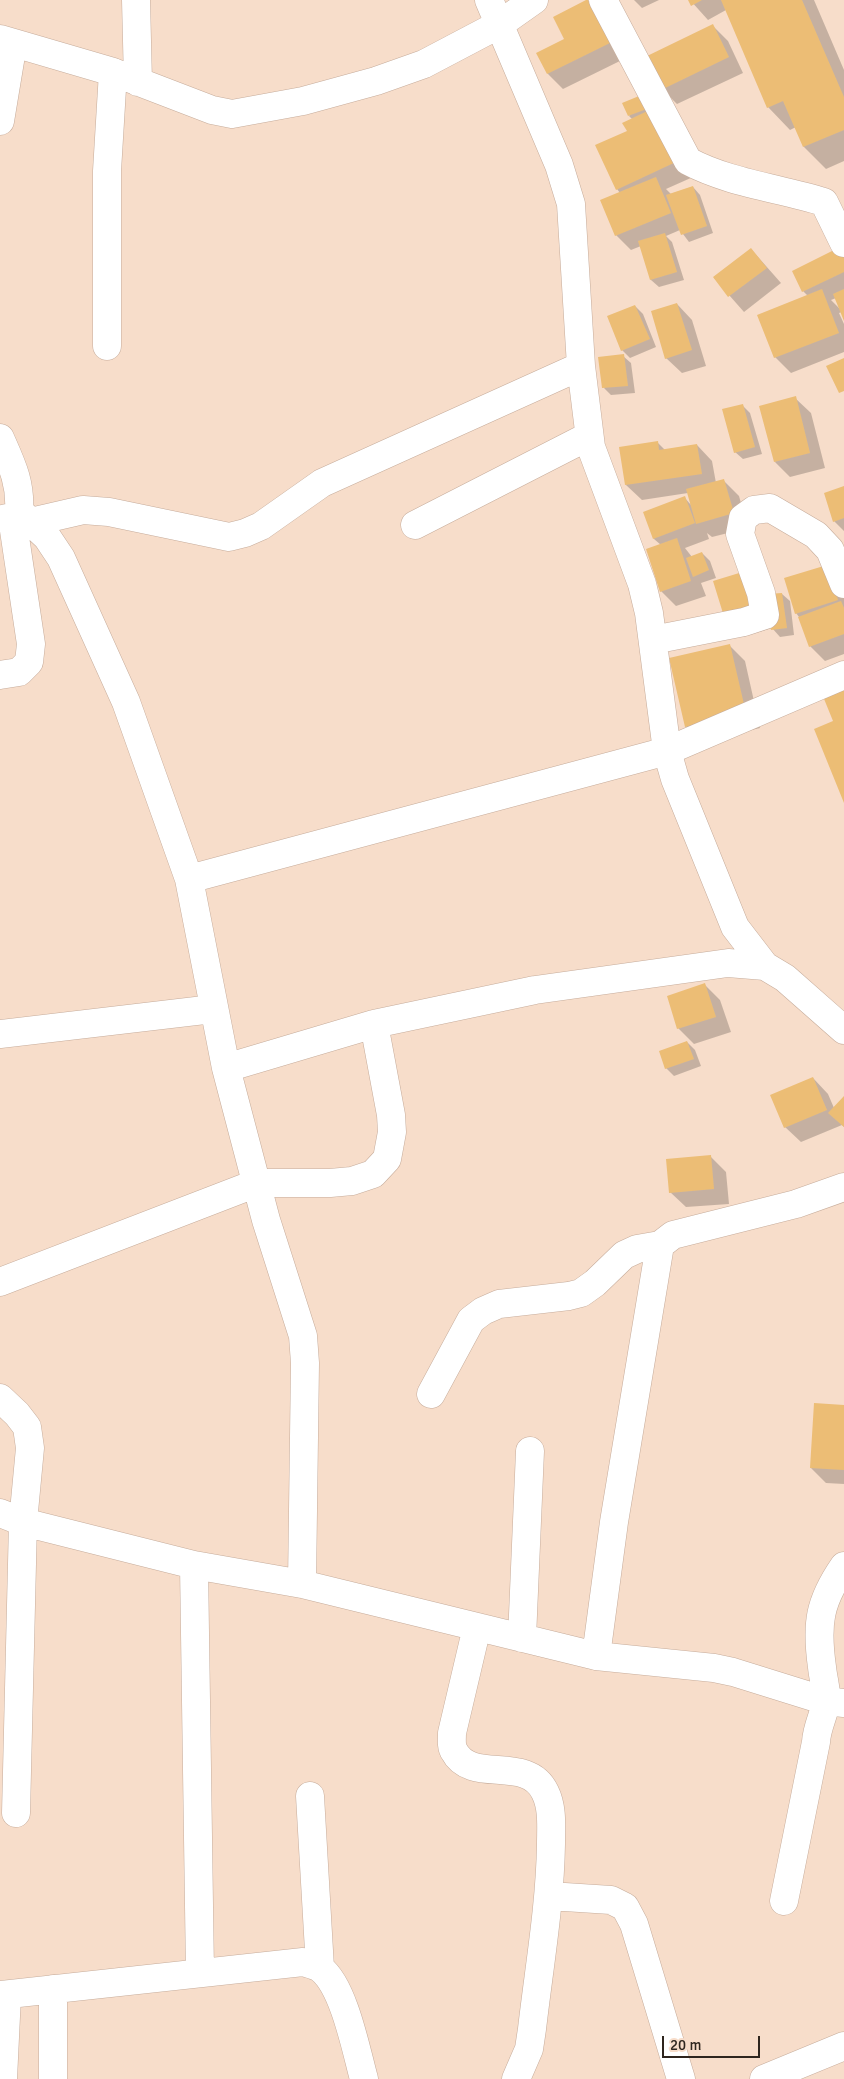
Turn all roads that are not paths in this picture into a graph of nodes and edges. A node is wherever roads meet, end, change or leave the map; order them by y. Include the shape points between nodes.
1 (136, 0) edge
2 (534, 0) edge
3 (604, 0) edge
4 (495, 12) edge
5 (6, 41) edge
6 (113, 72) junction
7 (138, 82) junction
8 (0, 121) edge
9 (844, 243) edge
10 (107, 346) dead end
11 (581, 366) junction
12 (589, 436) junction
13 (0, 438) edge
14 (16, 517) edge
15 (415, 525) dead end
16 (844, 584) edge
17 (653, 640) junction
18 (844, 675) edge
19 (2, 679) edge
20 (667, 751) junction
21 (189, 879) junction
22 (765, 966) junction
23 (213, 1008) junction
24 (374, 1024) junction
25 (844, 1030) edge
26 (0, 1034) edge
27 (226, 1068) junction
28 (256, 1183) junction
29 (844, 1187) edge
30 (660, 1245) junction
31 (0, 1282) edge
32 (431, 1394) dead end
33 (0, 1398) edge
34 (530, 1451) dead end
35 (12, 1518) edge
36 (194, 1564) junction
37 (844, 1566) edge
38 (302, 1584) junction
39 (477, 1627) junction
40 (522, 1638) junction
41 (596, 1656) junction
42 (835, 1702) edge
43 (310, 1796) dead end
44 (16, 1813) dead end
45 (549, 1896) junction
46 (784, 1901) dead end
47 (320, 1968) junction
48 (200, 1973) junction
49 (53, 1989) junction
50 (3, 1995) edge
51 (844, 2046) edge
52 (3, 2079) edge
53 (53, 2079) edge
54 (364, 2079) edge
55 (516, 2079) edge
56 (681, 2079) edge
57 (764, 2079) edge

1 - 7 street
2 - 4 street
3 - 9 street via 688,161 705,170 824,202
4 - 7 street via 424,64 303,101 247,112 232,114 212,110
4 - 11 street via 559,165 571,204
5 - 6 street
5 - 8 street
6 - 7 street
6 - 10 street via 107,171
11 - 12 street
11 - 14 street via 322,483 261,526 245,533 229,537 109,512 83,510
12 - 15 street
12 - 17 street via 598,470 642,584
13 - 14 street via 20,493
14 - 19 street via 31,644 29,662 19,672
14 - 21 street via 47,537 61,558 126,702
16 - 17 street via 830,550 816,535 770,508 754,510 743,518 740,534 761,593 765,615
17 - 20 street
18 - 20 street
20 - 21 street
20 - 22 street via 680,794 733,922
21 - 23 street
22 - 24 street via 728,963 535,990
22 - 25 street via 785,978
23 - 26 street
23 - 27 street
24 - 27 street
24 - 28 street via 391,1115 392,1132 387,1159 373,1174 352,1181
27 - 28 street
28 - 31 street
28 - 38 street via 303,1336
29 - 30 street via 796,1204 673,1236
30 - 32 street via 624,1255 581,1292 498,1304 483,1311 471,1320
30 - 41 street via 614,1522
33 - 35 street via 27,1427 30,1448
34 - 40 street
35 - 36 street
35 - 44 street
36 - 38 street
36 - 48 street
37 - 42 street via 830,1586 819,1621 819,1647
38 - 39 street
39 - 40 street
39 - 45 street via 452,1733 453,1750 462,1761 475,1767 522,1772 539,1781 546,1794 551,1817
40 - 41 street
41 - 42 street via 714,1668
42 - 46 street via 817,1728
43 - 47 street
45 - 55 street via 529,2049
45 - 56 street via 611,1900 624,1907 634,1924
47 - 48 street via 303,1962
47 - 54 street via 331,1980 344,2007
48 - 49 street
49 - 50 street
49 - 53 street
50 - 52 street
51 - 57 street

